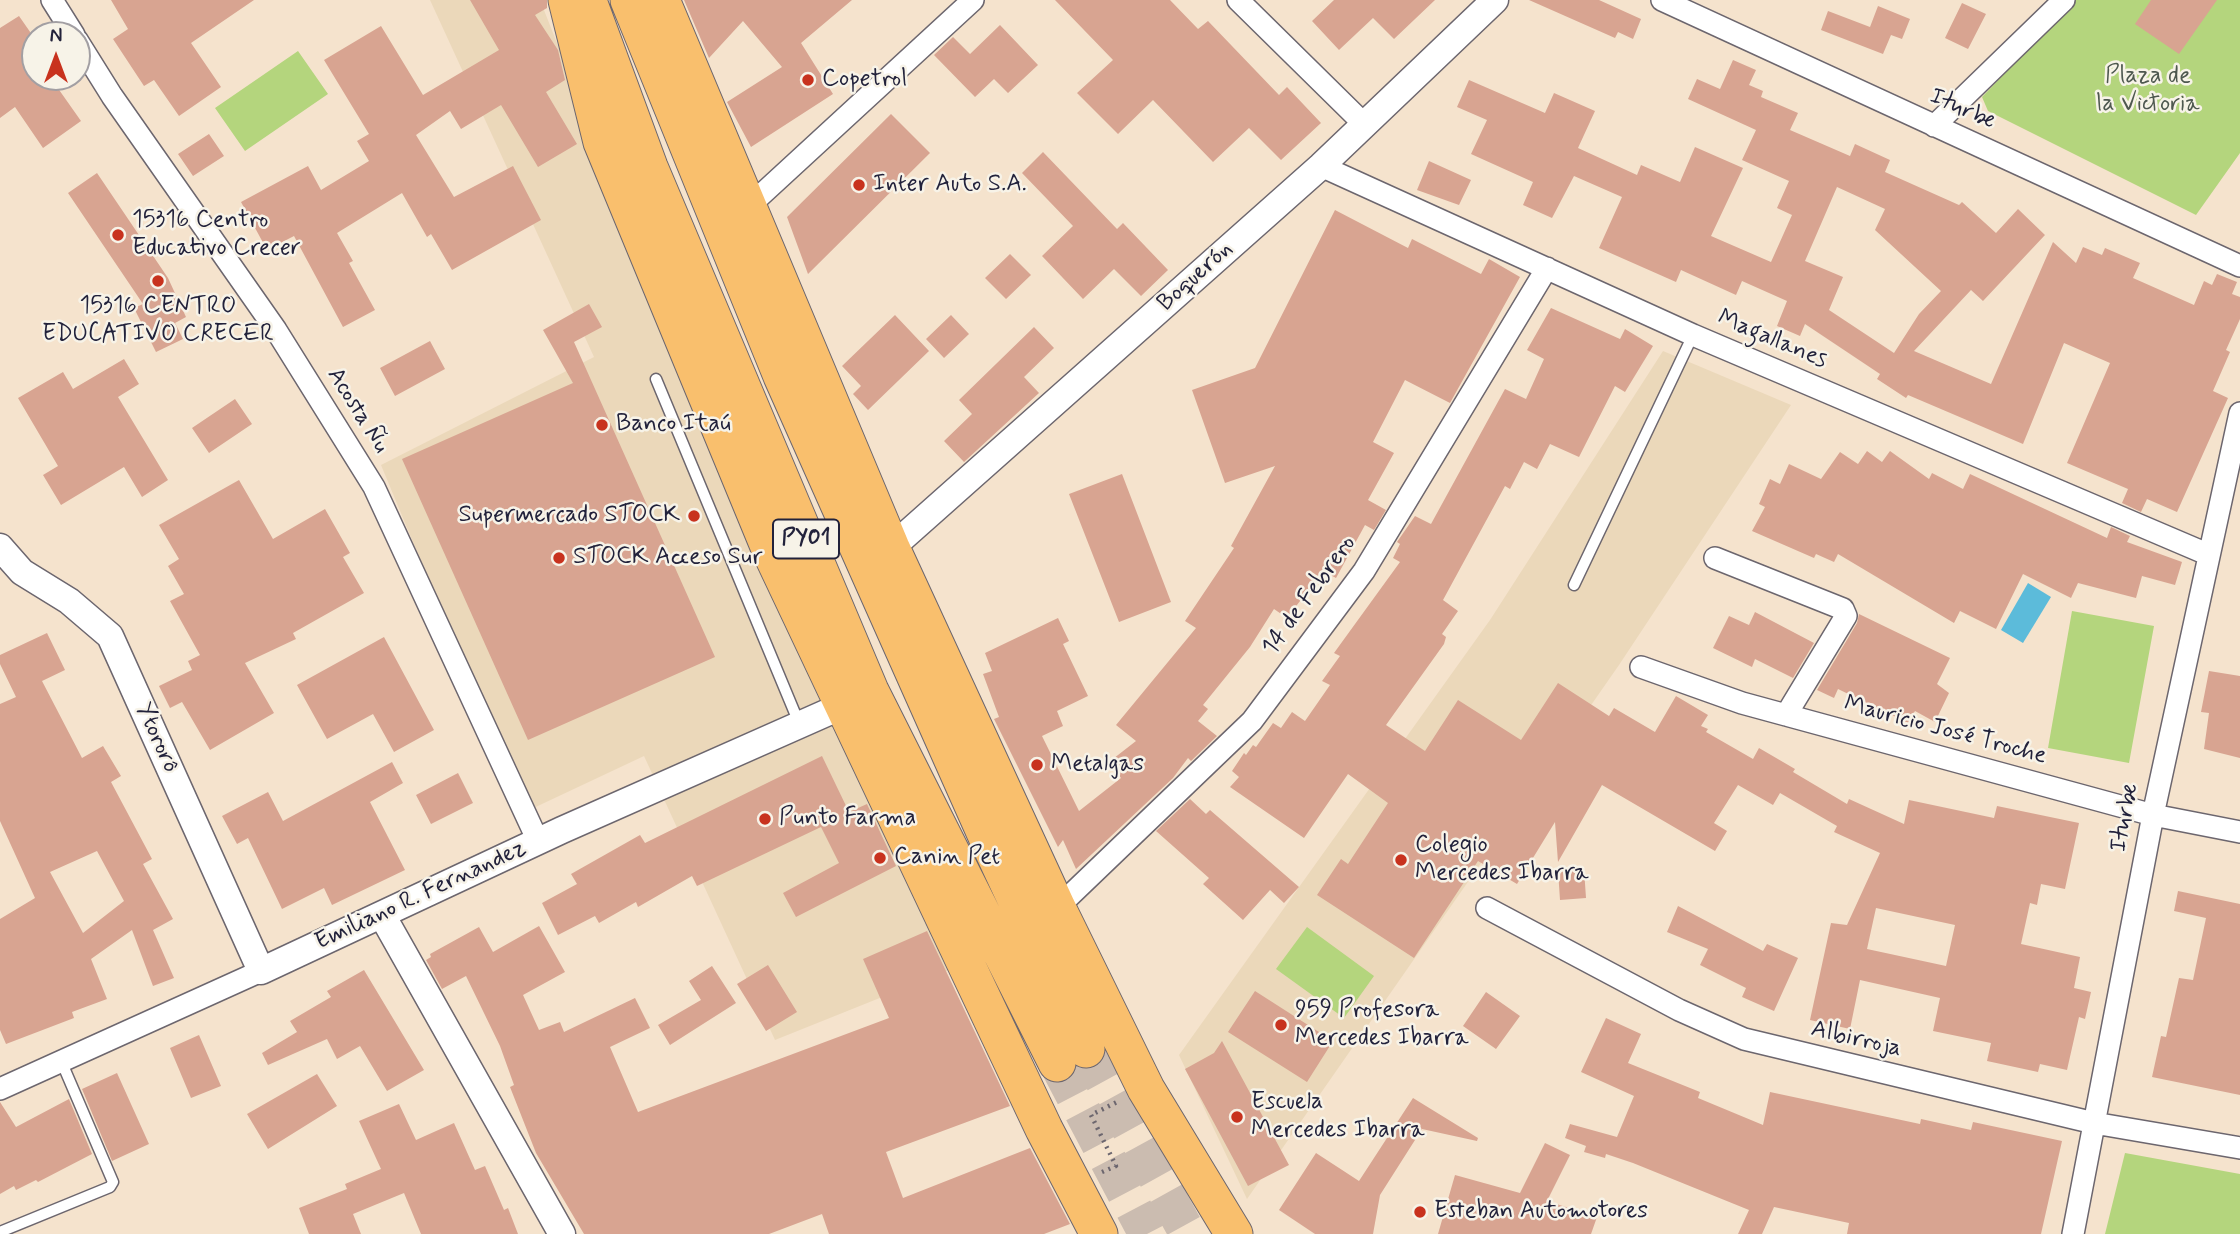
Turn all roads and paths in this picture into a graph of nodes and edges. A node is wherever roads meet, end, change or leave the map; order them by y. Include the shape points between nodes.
1 (52, 0) edge
2 (567, 0) edge
3 (587, 0) edge
4 (629, 0) edge
5 (661, 0) edge
6 (973, 0) edge
7 (1238, 0) edge
8 (1495, 0) edge
9 (1662, 0) edge
10 (2064, 0) edge
11 (65, 21) edge
12 (91, 62) edge
13 (1364, 124) junction
14 (1934, 126) junction
15 (1321, 166) junction
16 (748, 207) junction
17 (2240, 265) edge
18 (1547, 268) junction
19 (1693, 335) junction
20 (656, 379) dead end
21 (2240, 413) edge
22 (0, 547) edge
23 (891, 548) junction
24 (2207, 554) junction
25 (1715, 558) dead end
26 (1574, 585) dead end
27 (1641, 667) dead end
28 (842, 706) junction
29 (1786, 715) junction
30 (800, 726) junction
31 (2153, 815) junction
32 (2240, 832) edge
33 (538, 841) junction
34 (1057, 908) junction
35 (1487, 908) dead end
36 (382, 915) junction
37 (261, 971) junction
38 (62, 1063) junction
39 (0, 1089) edge
40 (1127, 1098) dead end
41 (2094, 1123) junction
42 (2240, 1148) edge
43 (1093, 1176) dead end
44 (1224, 1219) edge
45 (0, 1232) edge
46 (562, 1234) edge
47 (1099, 1234) edge
48 (1249, 1234) edge
49 (2073, 1234) edge

1 - 11 street
2 - 28 highway via 602,142 773,556
3 - 4 highway, PY01 via 649,167 870,691 1071,1056 993,850 782,376
5 - 16 highway
6 - 16 street
7 - 13 street
8 - 13 street, Boquerón
9 - 14 street, Iturbe
10 - 14 street
12 - 33 street, Acosta Ñu via 276,330 374,487
13 - 15 street, Boquerón
14 - 17 street, Iturbe
15 - 18 street, Magallanes
15 - 23 street, Boquerón
16 - 23 highway
18 - 19 street, Magallanes
18 - 34 street, 14 de Febrero via 1364,571 1252,721
19 - 24 street, Magallanes
19 - 26 lane
20 - 30 lane
21 - 24 street, Iturbe
22 - 37 street, Ytororô via 22,572 69,601 110,636
23 - 34 highway
24 - 31 street, Iturbe
25 - 29 street via 1843,609 1846,616
27 - 29 street, Mauricio José Troche
28 - 30 street, Emiliano R. Fernandez
28 - 47 highway
29 - 31 street, Mauricio José Troche
30 - 33 street, Emiliano R. Fernandez
31 - 32 street, Mauricio José Troche
31 - 41 street, Iturbe
33 - 36 street, Emiliano R. Fernandez
34 - 44 highway via 1142,1081
35 - 41 street, Albirroja via 1679,1010 1744,1039
36 - 37 street, Emiliano R. Fernandez
36 - 46 street
37 - 38 street, Emiliano R. Fernandez
38 - 39 street, Emiliano R. Fernandez
38 - 45 lane via 113,1182
40 - 43 path via 1091,1115 1116,1166
41 - 42 street, Albirroja
41 - 49 street, Iturbe
44 - 48 highway

